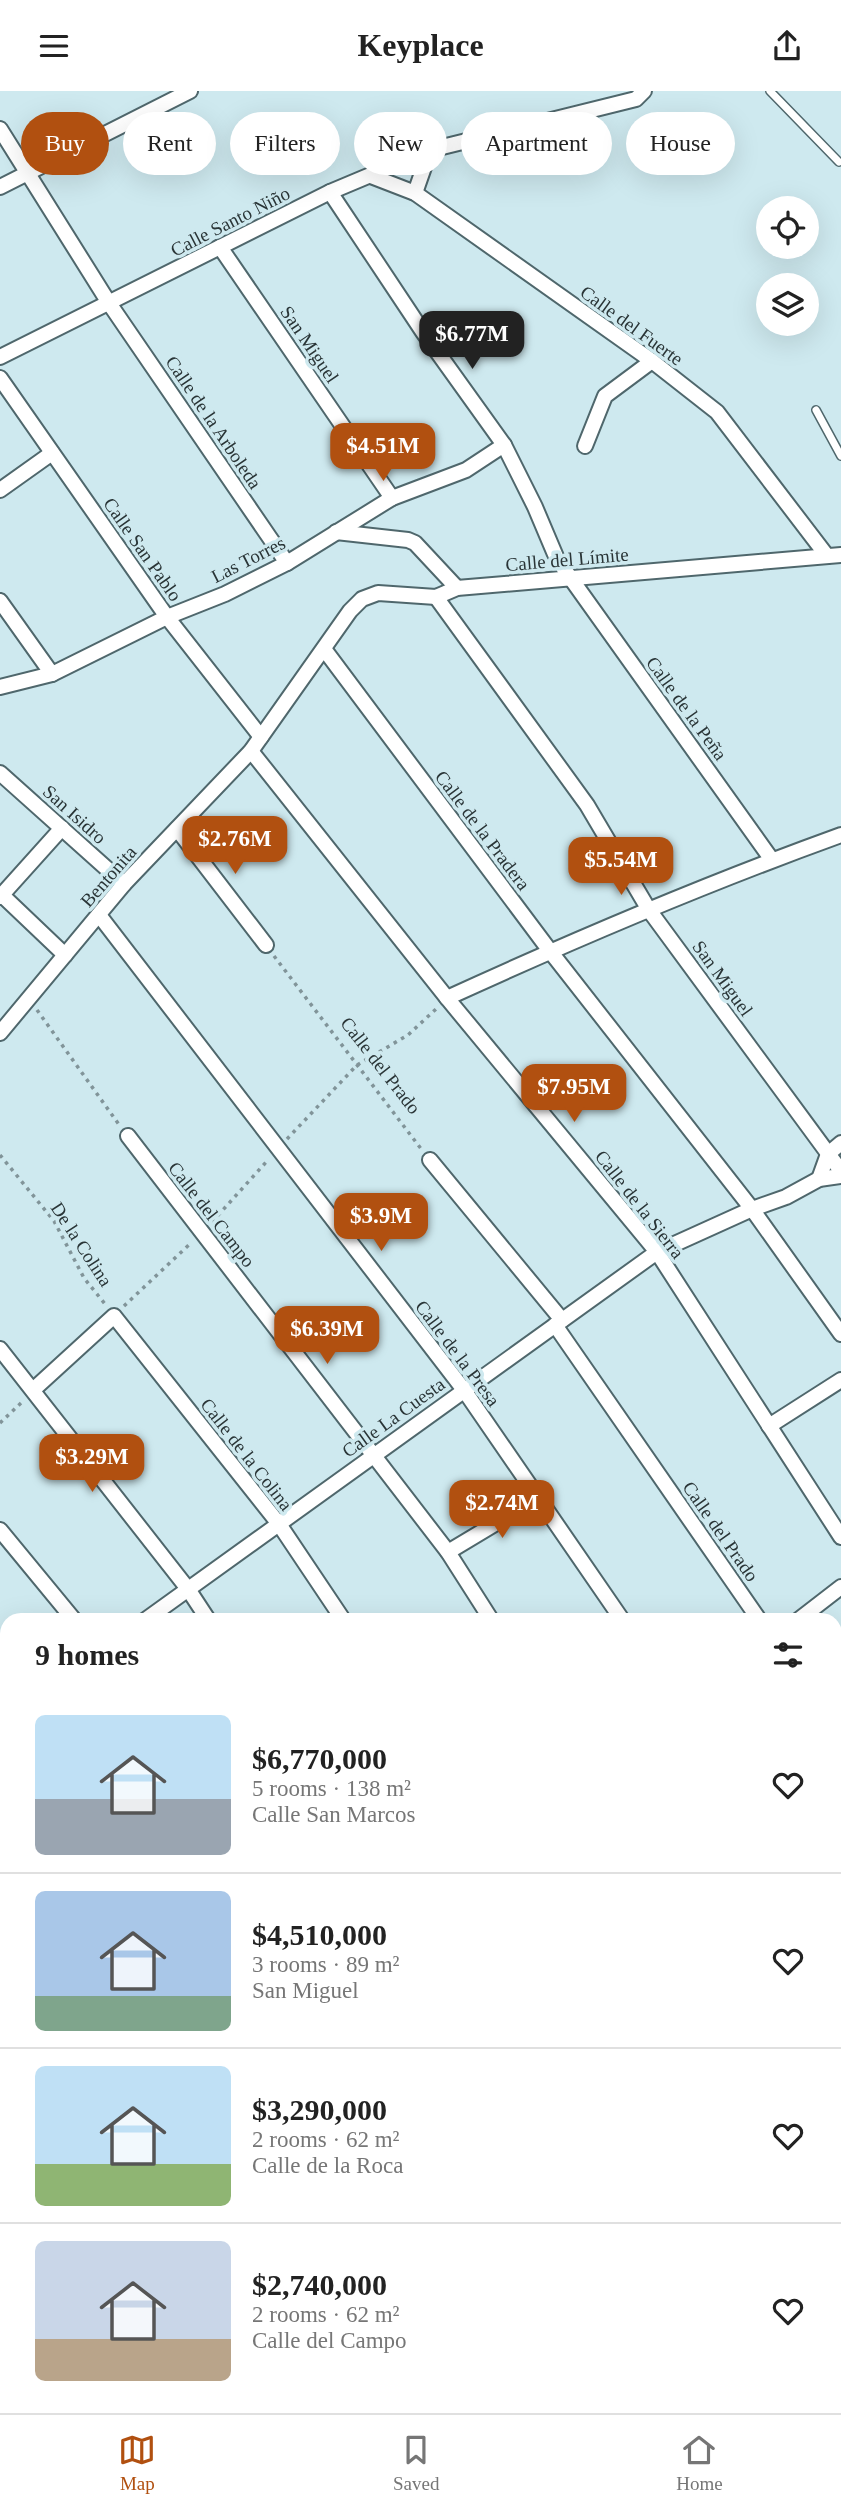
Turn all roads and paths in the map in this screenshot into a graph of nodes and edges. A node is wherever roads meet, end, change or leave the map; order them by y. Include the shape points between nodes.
1 (190, 91) edge
2 (644, 91) edge
3 (770, 91) edge
4 (0, 129) edge
5 (109, 132) edge
6 (447, 146) edge
7 (21, 160) edge
8 (839, 162) dead end
9 (23, 175) edge
10 (31, 175) edge
11 (421, 175) edge
12 (371, 176) joint
13 (0, 187) edge
14 (330, 192) junction
15 (415, 193) junction
16 (220, 247) junction
17 (109, 303) junction
18 (0, 357) edge
19 (652, 361) junction
20 (0, 378) edge
21 (816, 411) dead end
22 (504, 445) junction
23 (585, 446) dead end
24 (52, 453) junction
25 (841, 456) edge
26 (0, 490) edge
27 (392, 498) junction
28 (336, 532) junction
29 (834, 555) edge
30 (287, 563) junction
31 (570, 578) junction
32 (457, 588) junction
33 (436, 597) junction
34 (0, 601) edge
35 (167, 617) junction
36 (324, 649) junction
37 (52, 674) junction
38 (0, 687) edge
39 (261, 737) junction
40 (251, 751) junction
41 (0, 773) edge
42 (62, 828) junction
43 (177, 829) junction
44 (841, 835) edge
45 (772, 860) junction
46 (124, 884) junction
47 (1, 896) edge
48 (649, 910) junction
49 (99, 915) junction
50 (266, 945) joint
51 (550, 951) junction
52 (65, 955) junction
53 (447, 998) junction
54 (29, 999) junction
55 (5, 1014) edge
56 (0, 1033) edge
57 (128, 1136) joint
58 (841, 1143) edge
59 (828, 1154) junction
60 (0, 1155) edge
61 (430, 1160) joint
62 (841, 1174) edge
63 (819, 1179) junction
64 (752, 1209) junction
65 (657, 1252) junction
66 (114, 1316) junction
67 (558, 1323) junction
68 (841, 1334) edge
69 (0, 1349) edge
70 (841, 1380) edge
71 (33, 1390) junction
72 (464, 1390) junction
73 (0, 1423) edge
74 (769, 1426) junction
75 (374, 1455) junction
76 (538, 1498) junction
77 (279, 1524) junction
78 (0, 1530) edge
79 (841, 1537) edge
80 (448, 1552) junction
81 (841, 1587) edge
82 (188, 1589) junction
83 (68, 1613) edge
84 (155, 1613) edge
85 (204, 1613) edge
86 (339, 1613) edge
87 (487, 1613) edge
88 (617, 1613) edge
89 (755, 1613) edge
90 (807, 1613) edge

1 - 5 street
2 - 6 street, Calle Santo Niño via 636,99
3 - 8 lane
4 - 7 street, Calle de la Arboleda
9 - 13 street
10 - 17 street, Calle de la Arboleda
11 - 15 street
12 - 14 street, Calle Santo Niño
12 - 15 street, Calle del Fuerte
14 - 16 street, Calle Santo Niño
14 - 22 street, Calle de la Peña
15 - 19 street, Calle del Fuerte
16 - 17 street, Calle Santo Niño
16 - 27 street, San Miguel
17 - 18 street, Calle Santo Niño
17 - 30 street, Calle de la Arboleda
19 - 23 street via 604,397
19 - 29 street, Calle del Fuerte via 717,412
20 - 24 street, Calle San Pablo
21 - 25 lane
22 - 27 street, Las Torres via 466,470
22 - 31 street, Calle de la Peña
24 - 26 street
24 - 35 street, Calle San Pablo
27 - 28 street, Las Torres
28 - 30 street, Las Torres
28 - 32 street via 415,543
29 - 31 street, Calle del Límite
30 - 35 street, Las Torres
31 - 32 street, Calle del Límite
31 - 45 street, Calle de la Peña
32 - 33 street, Calle del Límite
33 - 36 street, Calle del Límite via 378,593 362,599
33 - 48 street, San Miguel via 587,805
34 - 37 street
35 - 37 street, Las Torres
35 - 39 street, Calle San Pablo
36 - 39 street, Bentonita
36 - 51 street, Calle de la Pradera
37 - 38 street, Las Torres
39 - 40 street, Bentonita
40 - 43 street, Bentonita
40 - 53 street, Calle de la Sierra
41 - 42 street, San Isidro
42 - 46 street, San Isidro
42 - 47 street
43 - 46 street, Bentonita
43 - 50 street
44 - 45 street
45 - 48 street
46 - 49 street, Bentonita
47 - 52 street
48 - 51 street
48 - 59 street, San Miguel
49 - 52 street, Bentonita
49 - 72 street, Calle de la Presa
50 - 61 path, Calle del Prado
51 - 53 street
51 - 64 street, Calle de la Pradera
52 - 54 street, Bentonita
53 - 65 street, Calle de la Sierra
54 - 55 street, Bentonita
54 - 57 path
55 - 56 street, Bentonita
57 - 75 street, Calle del Campo
58 - 59 street
59 - 62 street, San Miguel
59 - 63 street
60 - 66 path, De la Colina via 54,1221 84,1278
61 - 67 street, Calle del Prado
62 - 63 street, Calle La Cuesta
63 - 64 street, Calle La Cuesta
64 - 65 street, Calle La Cuesta
64 - 68 street, Calle de la Pradera
65 - 67 street, Calle La Cuesta
65 - 74 street, Calle de la Sierra
66 - 71 street
66 - 77 street, Calle de la Colina
67 - 72 street, Calle La Cuesta
67 - 89 street, Calle del Prado
69 - 71 street
70 - 74 street
71 - 73 path
71 - 82 street
72 - 75 street, Calle La Cuesta
72 - 76 street, Calle de la Presa
74 - 79 street, Calle de la Sierra
75 - 77 street, Calle La Cuesta
75 - 80 street, Calle del Campo
76 - 80 street
76 - 88 street, Calle de la Presa
77 - 82 street, Calle La Cuesta
77 - 86 street, Calle de la Colina
78 - 83 street
80 - 87 street, Calle del Campo
81 - 90 street
82 - 84 street, Calle La Cuesta
82 - 85 street

